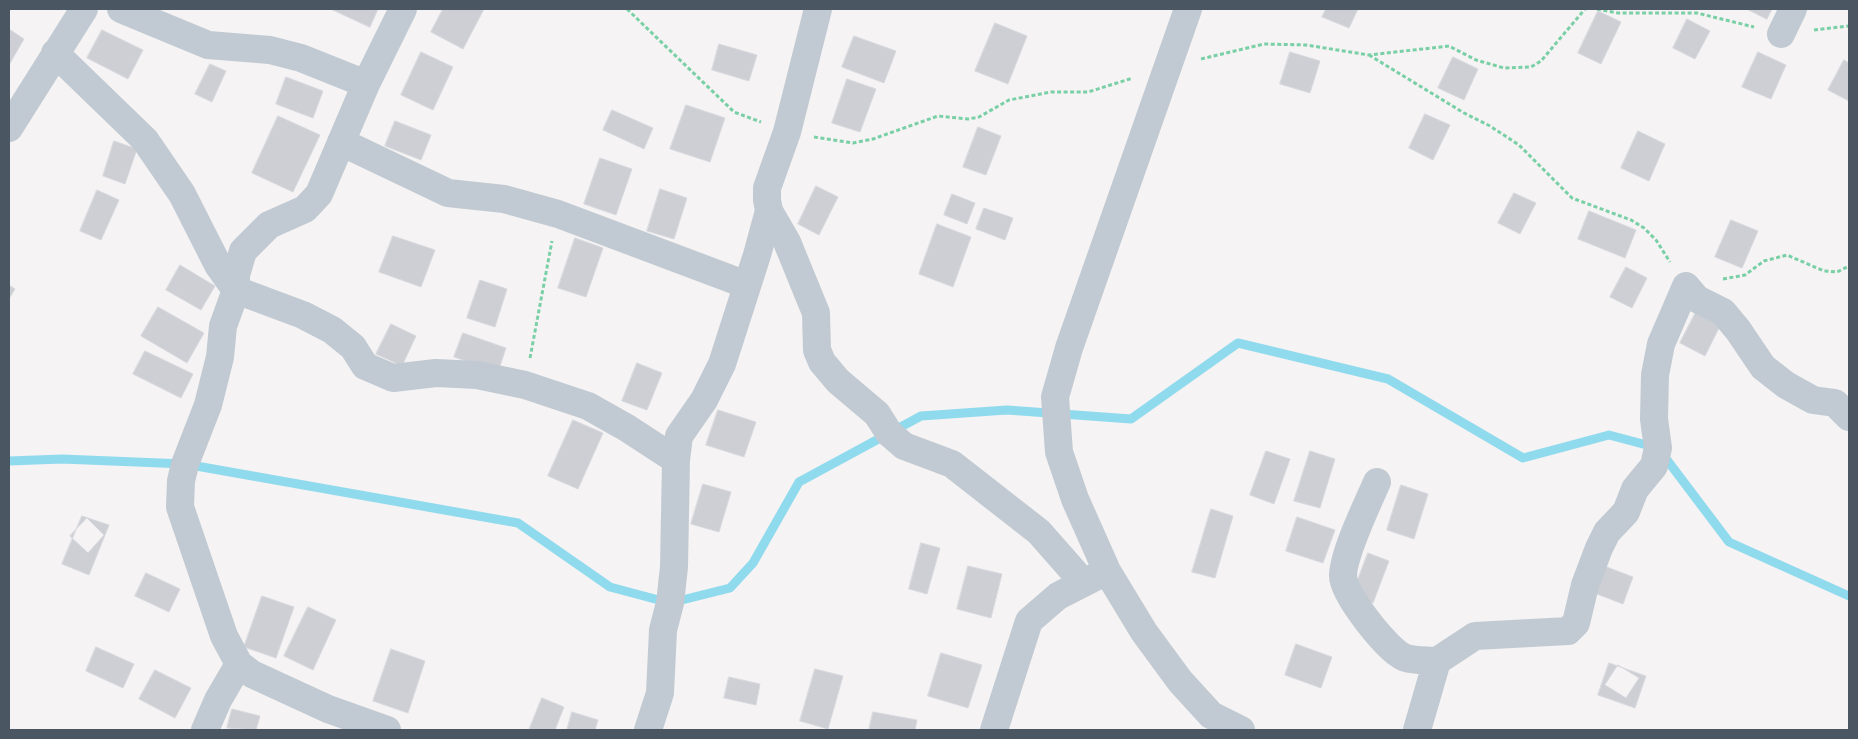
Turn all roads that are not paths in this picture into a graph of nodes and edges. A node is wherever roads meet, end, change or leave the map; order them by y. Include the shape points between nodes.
1 (84, 9) edge
2 (121, 9) edge
3 (403, 9) edge
4 (818, 9) edge
5 (1188, 9) edge
6 (1793, 9) edge
7 (1781, 34) road end
8 (55, 53) junction
9 (366, 84) junction
10 (9, 128) edge
11 (341, 142) junction
12 (769, 210) junction
13 (747, 286) junction
14 (236, 290) junction
15 (1849, 417) edge
16 (676, 460) junction
17 (1376, 482) dead end
18 (1107, 571) junction
19 (1082, 582) junction
20 (1437, 661) junction
21 (239, 664) junction
22 (205, 730) edge
23 (387, 730) edge
24 (648, 730) edge
25 (994, 730) edge
26 (1242, 730) edge
27 (1417, 730) edge

1 - 8 street
2 - 9 street via 208,45 270,50 301,58
3 - 9 street
4 - 12 street via 787,132 768,188
5 - 18 street via 1055,397 1059,452 1075,499
6 - 7 street
8 - 10 street
8 - 14 street via 145,140 182,194 218,265
9 - 11 street
11 - 13 street via 448,193 504,198 558,214
11 - 14 street via 319,194 305,209 269,225 243,251 236,275
12 - 13 street
12 - 19 street via 787,242 816,313 817,350 822,362 877,414 889,433 904,446 952,464 1038,532
13 - 16 street via 722,364 704,400 679,436
14 - 16 street via 303,315 332,330 352,347 366,366 393,378 436,373 477,375 525,385 588,406
14 - 21 street via 227,310 208,404 185,464 180,507 224,636
15 - 20 street via 1835,403 1813,400 1786,385 1757,360 1723,312 1697,299 1686,286 1661,344 1655,375 1654,419 1658,448 1654,466 1635,488 1626,512 1607,532 1599,548 1585,585 1576,624 1568,631 1475,636
16 - 24 street via 673,576 663,630 660,693
17 - 20 street via 1343,573 1344,586 1393,649 1405,658
18 - 19 street
18 - 26 street via 1144,632 1180,681 1211,715
19 - 25 street via 1058,596 1029,621
20 - 27 street
21 - 22 street
21 - 23 street via 252,674 328,709

